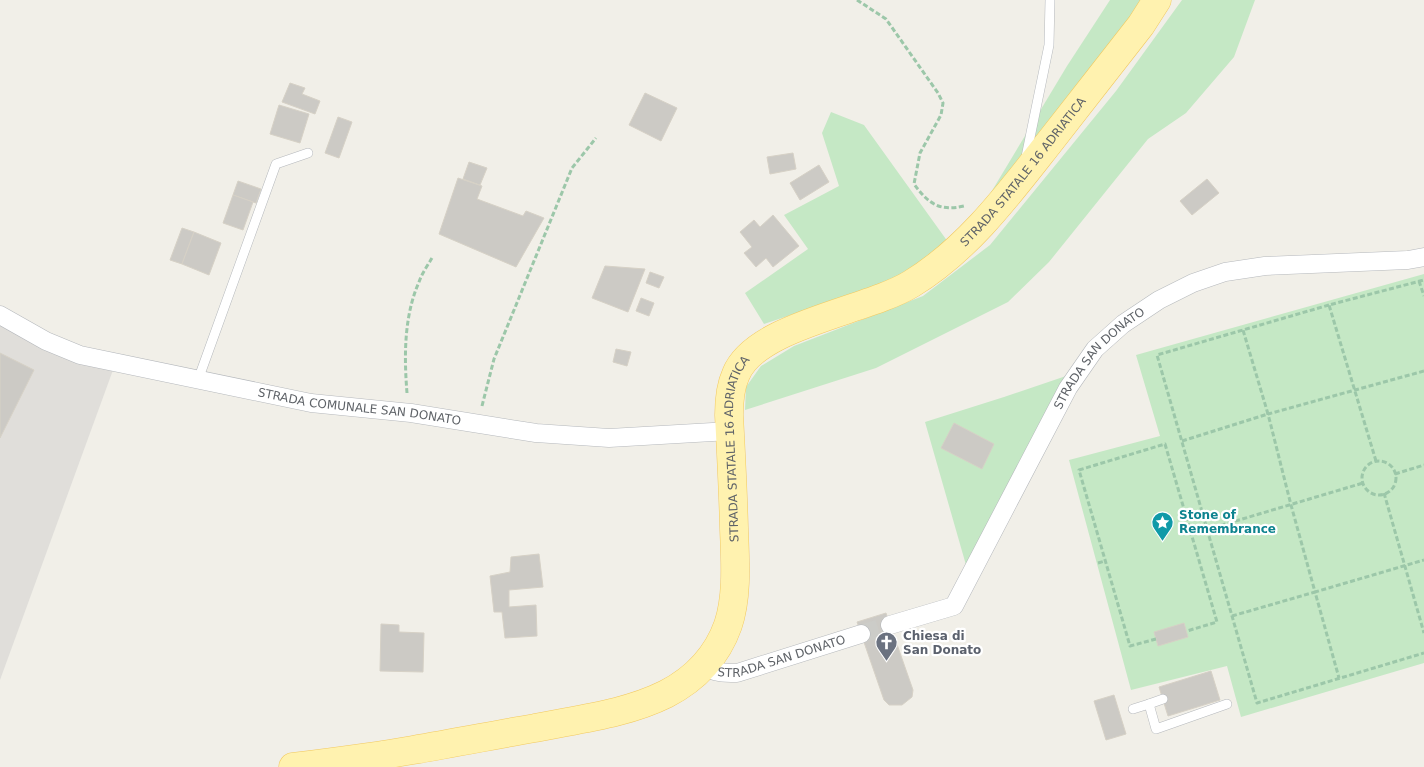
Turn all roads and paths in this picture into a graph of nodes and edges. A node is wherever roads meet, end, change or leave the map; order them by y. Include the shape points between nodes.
1 (857, 0) edge
2 (1050, 0) edge
3 (1157, 0) edge
4 (596, 138) dead end
5 (308, 153) dead end
6 (1022, 177) junction
7 (972, 204) dead end
8 (1424, 257) edge
9 (432, 258) dead end
10 (1424, 280) edge
11 (1419, 281) junction
12 (1424, 296) edge
13 (1330, 305) junction
14 (0, 315) edge
15 (1242, 330) junction
16 (1424, 371) edge
17 (198, 380) junction
18 (1355, 390) junction
19 (411, 413) junction
20 (1268, 414) junction
21 (480, 424) junction
22 (730, 431) junction
23 (1182, 441) junction
24 (1376, 461) junction
25 (1424, 465) edge
26 (1395, 474) junction
27 (1363, 483) junction
28 (1384, 494) junction
29 (1291, 505) junction
30 (1207, 529) junction
31 (1192, 534) junction
32 (1424, 560) edge
33 (1105, 561) junction
34 (1098, 563) dead end
35 (1404, 566) junction
36 (1315, 592) junction
37 (1232, 616) junction
38 (890, 625) tunnel mouth
39 (1187, 631) dead end
40 (1424, 633) edge
41 (861, 634) tunnel mouth
42 (1156, 639) dead end
43 (1424, 653) edge
44 (704, 666) junction
45 (1339, 678) junction
46 (1163, 699) dead end
47 (1149, 704) junction
48 (1227, 704) dead end
49 (1133, 709) dead end
50 (293, 767) edge

1 - 7 path via 886,19 943,103 941,115 920,153 914,184 925,200 940,206 957,208
2 - 6 lane via 1050,45
3 - 6 main road, STRADA STATALE 16 ADRIATICA via 1142,25
4 - 21 path via 572,168 494,359 482,401
5 - 17 lane via 276,164
6 - 22 main road, STRADA STATALE 16 ADRIATICA via 946,259 910,285 792,329 749,355 736,372 730,394
8 - 38 street, STRADA SAN DONATO via 1265,266 1225,272 1159,300 1123,324 1095,349 1068,388 954,606
9 - 19 path via 419,282 408,316 406,372
10 - 11 path
11 - 12 path
11 - 13 path
13 - 15 path
13 - 18 path
14 - 17 street, STRADA COMUNALE SAN DONATO via 46,341 80,355
15 - 20 path
15 - 23 path via 1157,354
16 - 18 path
17 - 19 street, STRADA COMUNALE SAN DONATO via 311,404
18 - 20 path
18 - 24 path
19 - 21 street, STRADA COMUNALE SAN DONATO
20 - 23 path
20 - 29 path
21 - 22 street, STRADA COMUNALE SAN DONATO via 536,433 609,438
22 - 44 main road, STRADA STATALE 16 ADRIATICA via 734,593 723,638
23 - 30 path
24 - 26 path via 1390,465
24 - 27 path via 1364,470
25 - 26 path
26 - 28 path via 1395,484
27 - 28 path via 1370,492
27 - 29 path
28 - 35 path
29 - 30 path
29 - 36 path
30 - 31 path
30 - 37 path
31 - 33 path via 1165,444 1079,470
31 - 39 path via 1217,622
32 - 35 path
33 - 34 path
33 - 42 path via 1130,646
35 - 36 path
35 - 40 path
36 - 37 path
36 - 45 path
37 - 45 path via 1256,703
41 - 44 street, STRADA SAN DONATO via 737,673 723,674
43 - 45 path
44 - 50 main road, STRADA STATALE 16 ADRIATICA via 667,694 614,713 411,751
46 - 47 lane
47 - 48 lane via 1156,729
47 - 49 lane

